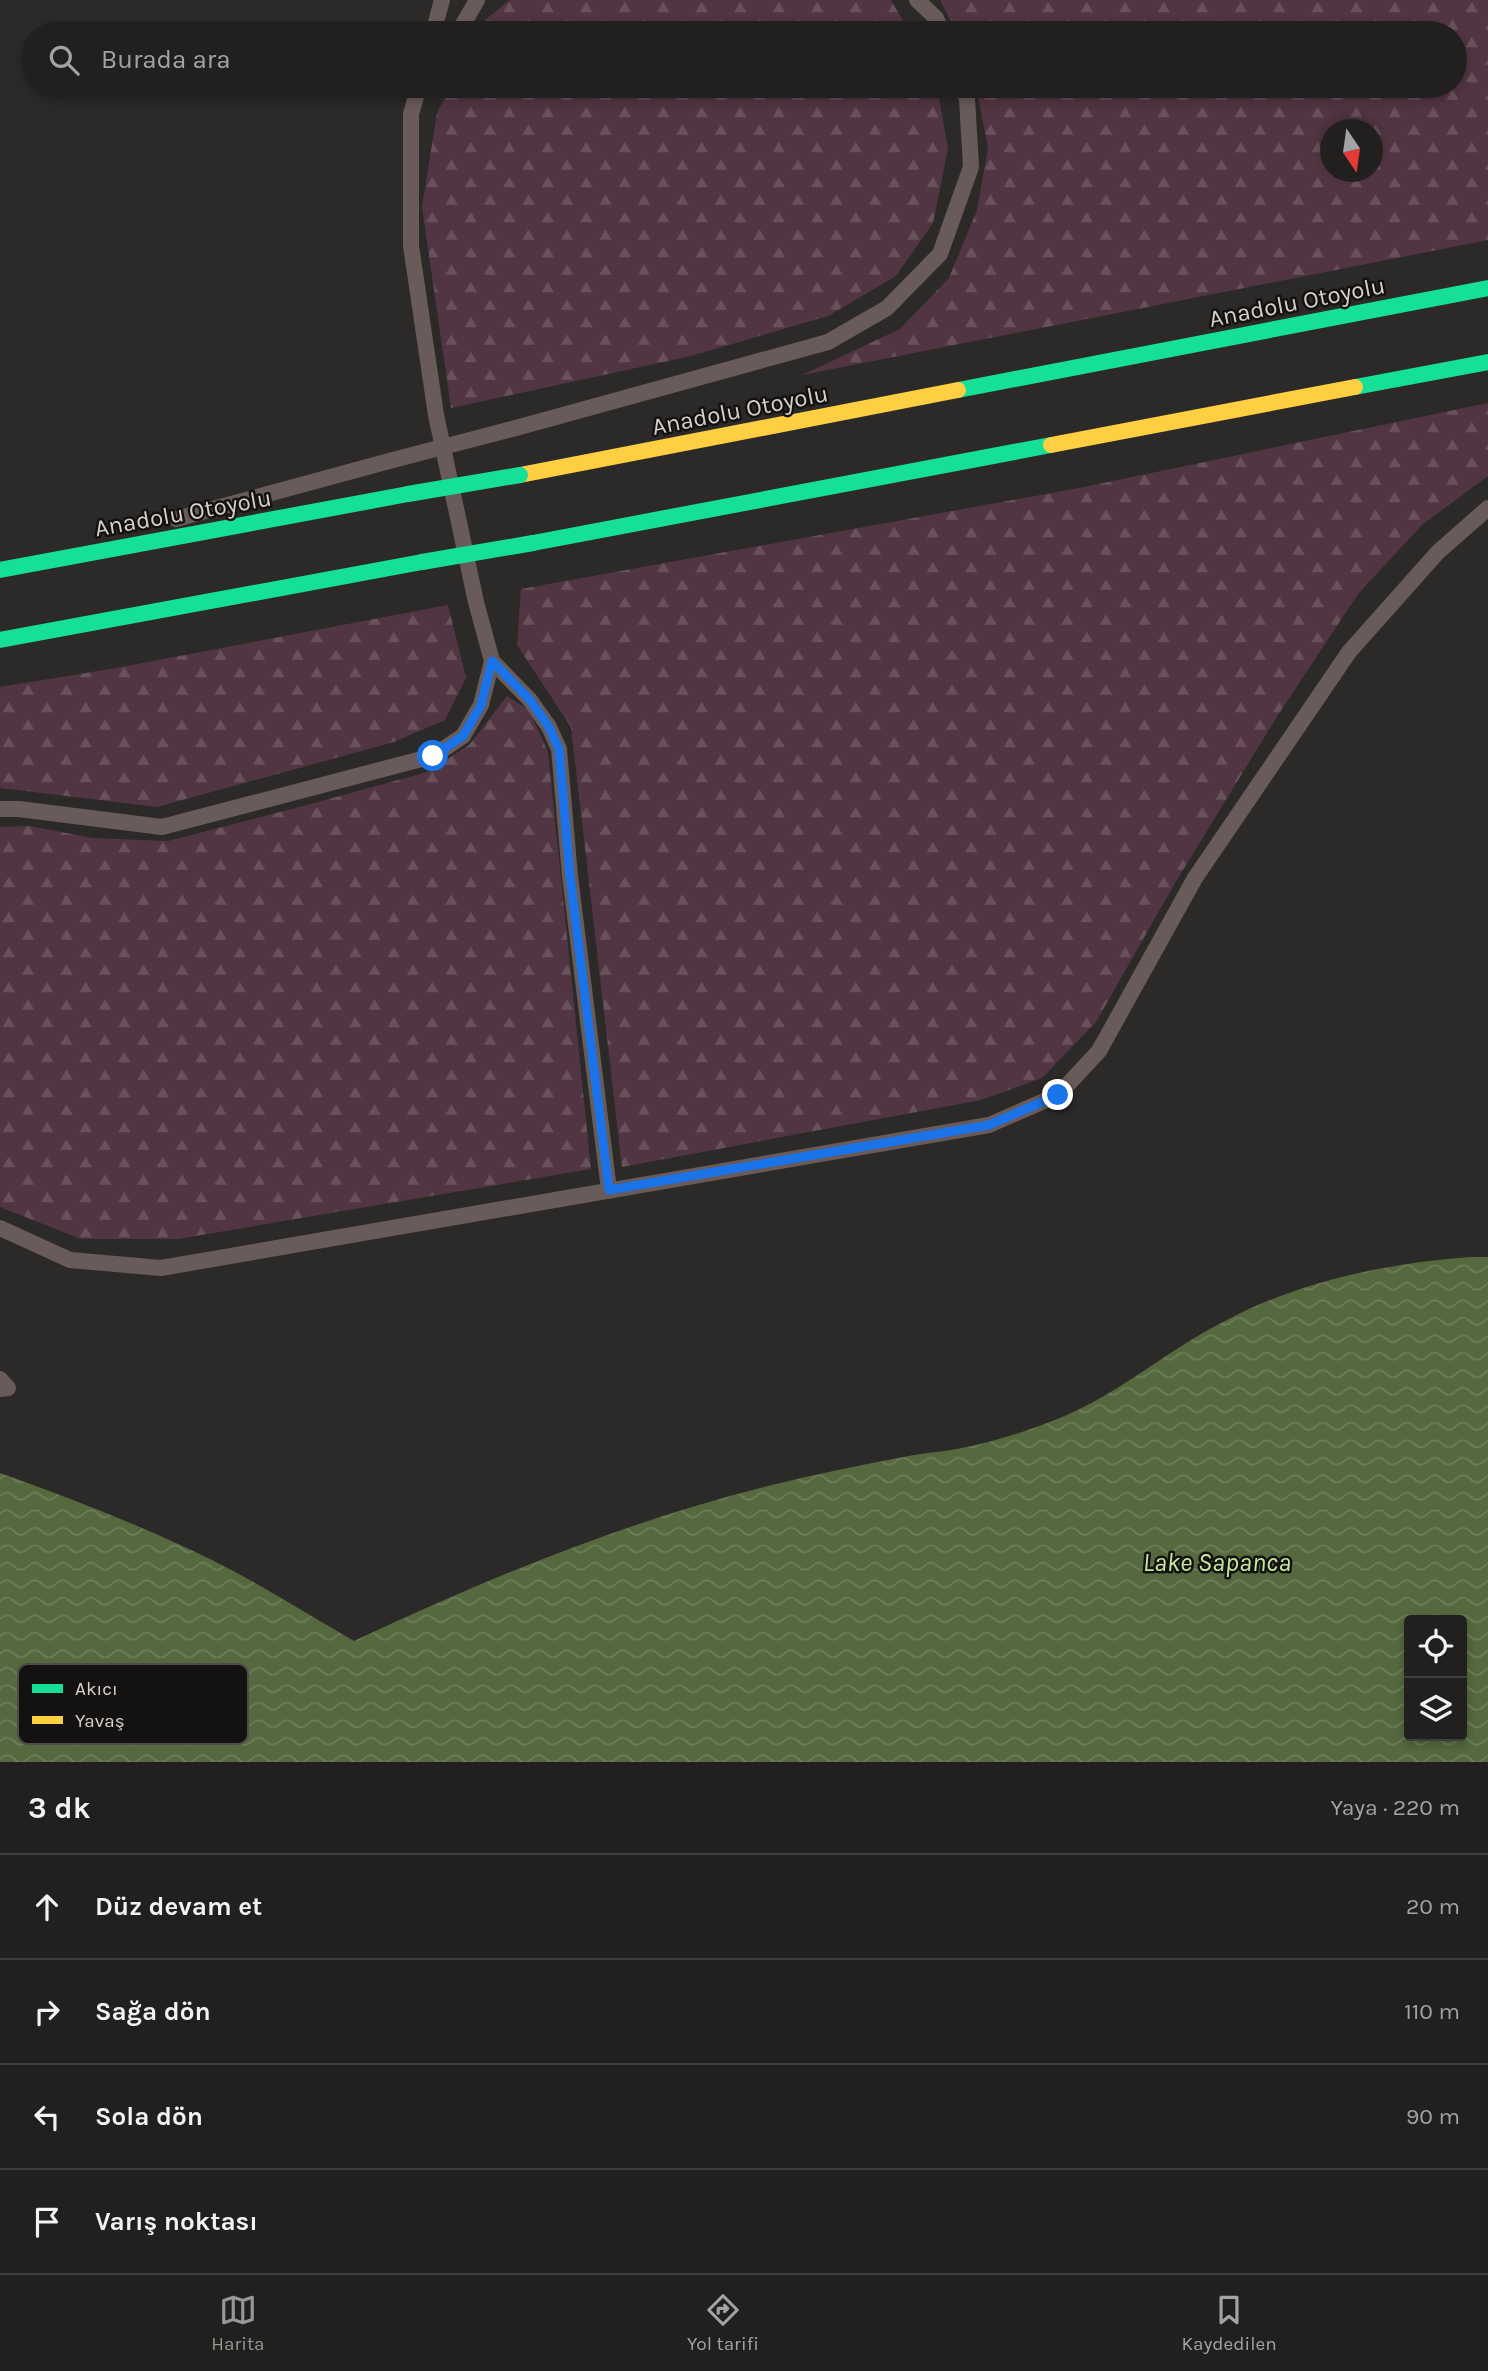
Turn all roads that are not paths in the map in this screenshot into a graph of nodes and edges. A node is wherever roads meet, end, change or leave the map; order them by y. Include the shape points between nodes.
1 (442, 0) edge
2 (477, 0) edge
3 (917, 0) edge
4 (436, 21) edge
5 (465, 21) edge
6 (937, 21) edge
7 (416, 98) edge
8 (420, 98) edge
9 (967, 98) edge
10 (411, 114) junction
11 (1488, 288) edge
12 (1488, 362) edge
13 (1488, 508) edge
14 (0, 569) edge
15 (0, 640) edge
16 (492, 661) junction
17 (0, 809) edge
18 (609, 1190) junction
19 (0, 1228) edge
20 (0, 1379) edge
21 (0, 1389) edge

1 - 4 lane
2 - 5 lane
3 - 6 lane
7 - 10 lane
8 - 10 lane
9 - 14 lane, bridge via 971,167 940,254 887,308 828,342
10 - 16 lane via 411,246 430,376
11 - 14 highway, Anadolu Otoyolu, bridge via 520,475
12 - 15 highway, bridge
13 - 18 lane via 1438,552 1349,652 1195,878 1099,1051 1058,1095 989,1125
16 - 17 lane via 481,705 463,736 433,756 162,827
16 - 18 lane via 530,700 559,749
18 - 19 lane via 161,1268 70,1260
20 - 21 lane via 8,1388

